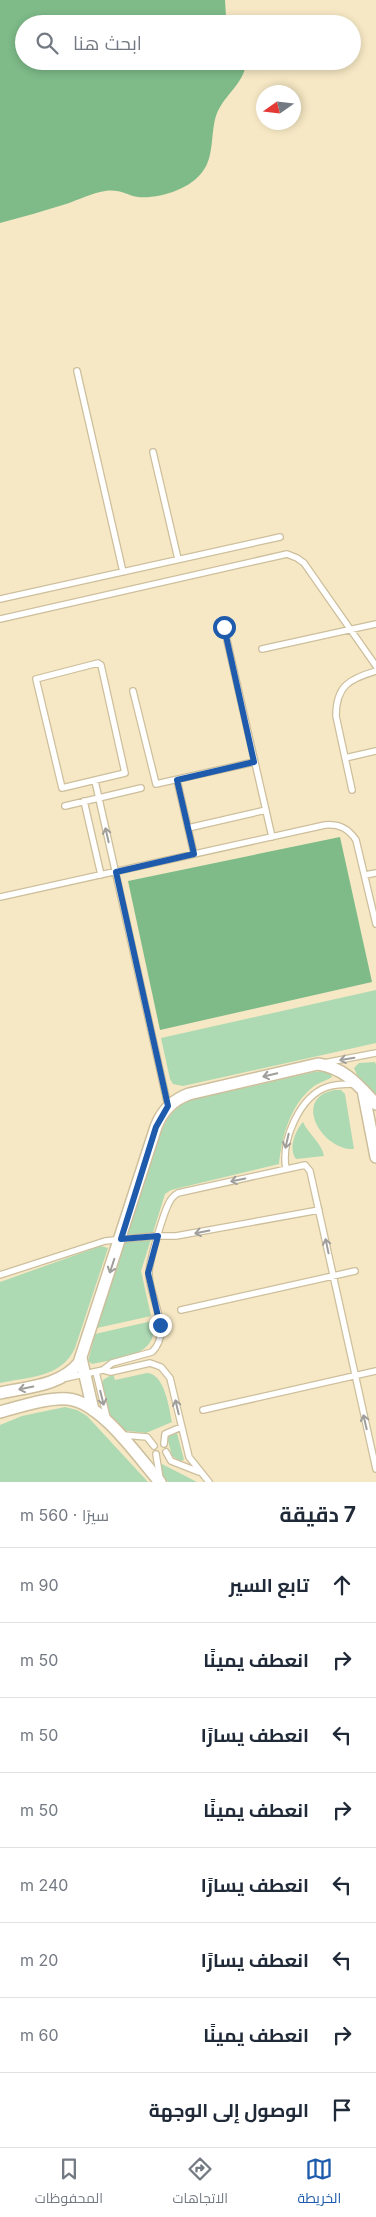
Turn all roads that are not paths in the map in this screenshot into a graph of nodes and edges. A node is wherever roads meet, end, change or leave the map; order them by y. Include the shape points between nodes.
1 (77, 371) dead end
2 (153, 452) dead end
3 (280, 537) dead end
4 (178, 559) junction
5 (123, 572) junction
6 (0, 599) edge
7 (0, 619) edge
8 (376, 624) edge
9 (224, 627) dead end
10 (350, 630) junction
11 (262, 649) dead end
12 (376, 666) edge
13 (376, 671) edge
14 (133, 691) dead end
15 (376, 751) edge
16 (345, 758) junction
17 (254, 762) junction
18 (177, 780) junction
19 (95, 781) junction
20 (141, 788) dead end
21 (352, 790) dead end
22 (99, 797) junction
23 (84, 801) junction
24 (65, 806) dead end
25 (266, 810) junction
26 (188, 828) junction
27 (272, 837) junction
28 (194, 854) junction
29 (116, 872) junction
30 (376, 873) edge
31 (100, 875) junction
32 (365, 876) junction
33 (0, 897) edge
34 (376, 924) edge
35 (376, 1054) edge
36 (318, 1064) junction
37 (361, 1087) junction
38 (376, 1104) edge
39 (168, 1106) junction
40 (376, 1157) edge
41 (286, 1169) junction
42 (319, 1210) junction
43 (162, 1236) junction
44 (121, 1239) junction
45 (355, 1271) dead end
46 (0, 1275) edge
47 (333, 1276) junction
48 (181, 1310) dead end
49 (82, 1358) junction
50 (103, 1370) junction
51 (376, 1371) edge
52 (90, 1373) junction
53 (355, 1376) junction
54 (61, 1378) junction
55 (0, 1393) edge
56 (93, 1410) junction
57 (203, 1410) dead end
58 (0, 1412) edge
59 (108, 1424) junction
60 (182, 1427) junction
61 (118, 1435) junction
62 (164, 1444) dead end
63 (154, 1446) dead end
64 (166, 1452) dead end
65 (156, 1454) dead end
66 (376, 1469) edge
67 (201, 1473) junction
68 (160, 1482) edge
69 (209, 1482) edge

1 - 5 lane
2 - 4 lane
3 - 4 lane
4 - 5 lane
5 - 6 lane
7 - 10 lane via 288,554 304,564
8 - 10 lane
9 - 17 lane
10 - 11 lane
10 - 12 lane
13 - 16 lane via 353,679 340,692 336,703
14 - 18 lane via 154,784
15 - 16 lane
16 - 21 lane
17 - 18 lane
17 - 25 lane
18 - 26 lane
19 - 19 lane via 60,787 37,678 100,664 125,772
19 - 22 lane
20 - 22 lane
22 - 23 lane
29 -> 22 lane
23 - 24 lane
23 - 31 lane
25 - 26 lane
25 - 27 lane
26 - 28 lane
27 - 28 lane
27 - 32 lane via 325,825 342,826 356,840
28 - 29 lane
29 - 31 lane
29 - 39 lane
30 - 32 lane
31 - 33 lane
32 - 34 lane
35 -> 36 lane
36 - 37 street via 342,1071
36 -> 39 street via 189,1094
37 - 38 street
37 - 40 street
37 -> 41 lane via 344,1084 326,1087 304,1106 290,1130 285,1150
39 - 44 street via 156,1127
41 - 42 lane via 305,1165 309,1168
41 -> 43 lane via 178,1193 170,1201
42 -> 43 lane via 187,1235
47 -> 42 lane
43 - 44 lane
43 - 50 lane via 148,1273 161,1330 159,1342 152,1352 112,1364
44 - 46 lane via 100,1242
44 -> 49 street
45 - 47 lane
47 - 48 lane
47 - 53 lane
49 - 52 street
49 - 54 street via 71,1372
50 - 52 lane
60 -> 50 lane via 170,1378 161,1367 150,1363 111,1372
51 - 53 lane
52 - 54 lane
52 - 56 street
52 -> 59 lane
53 - 57 lane
66 -> 53 lane
54 -> 55 street
56 - 58 street via 76,1400 62,1399
56 - 59 street
59 - 61 street
60 - 62 lane via 165,1434
60 - 67 lane via 189,1457
61 - 63 lane via 147,1437
61 - 68 street
64 - 67 lane via 172,1462
65 - 68 lane
67 - 69 lane

